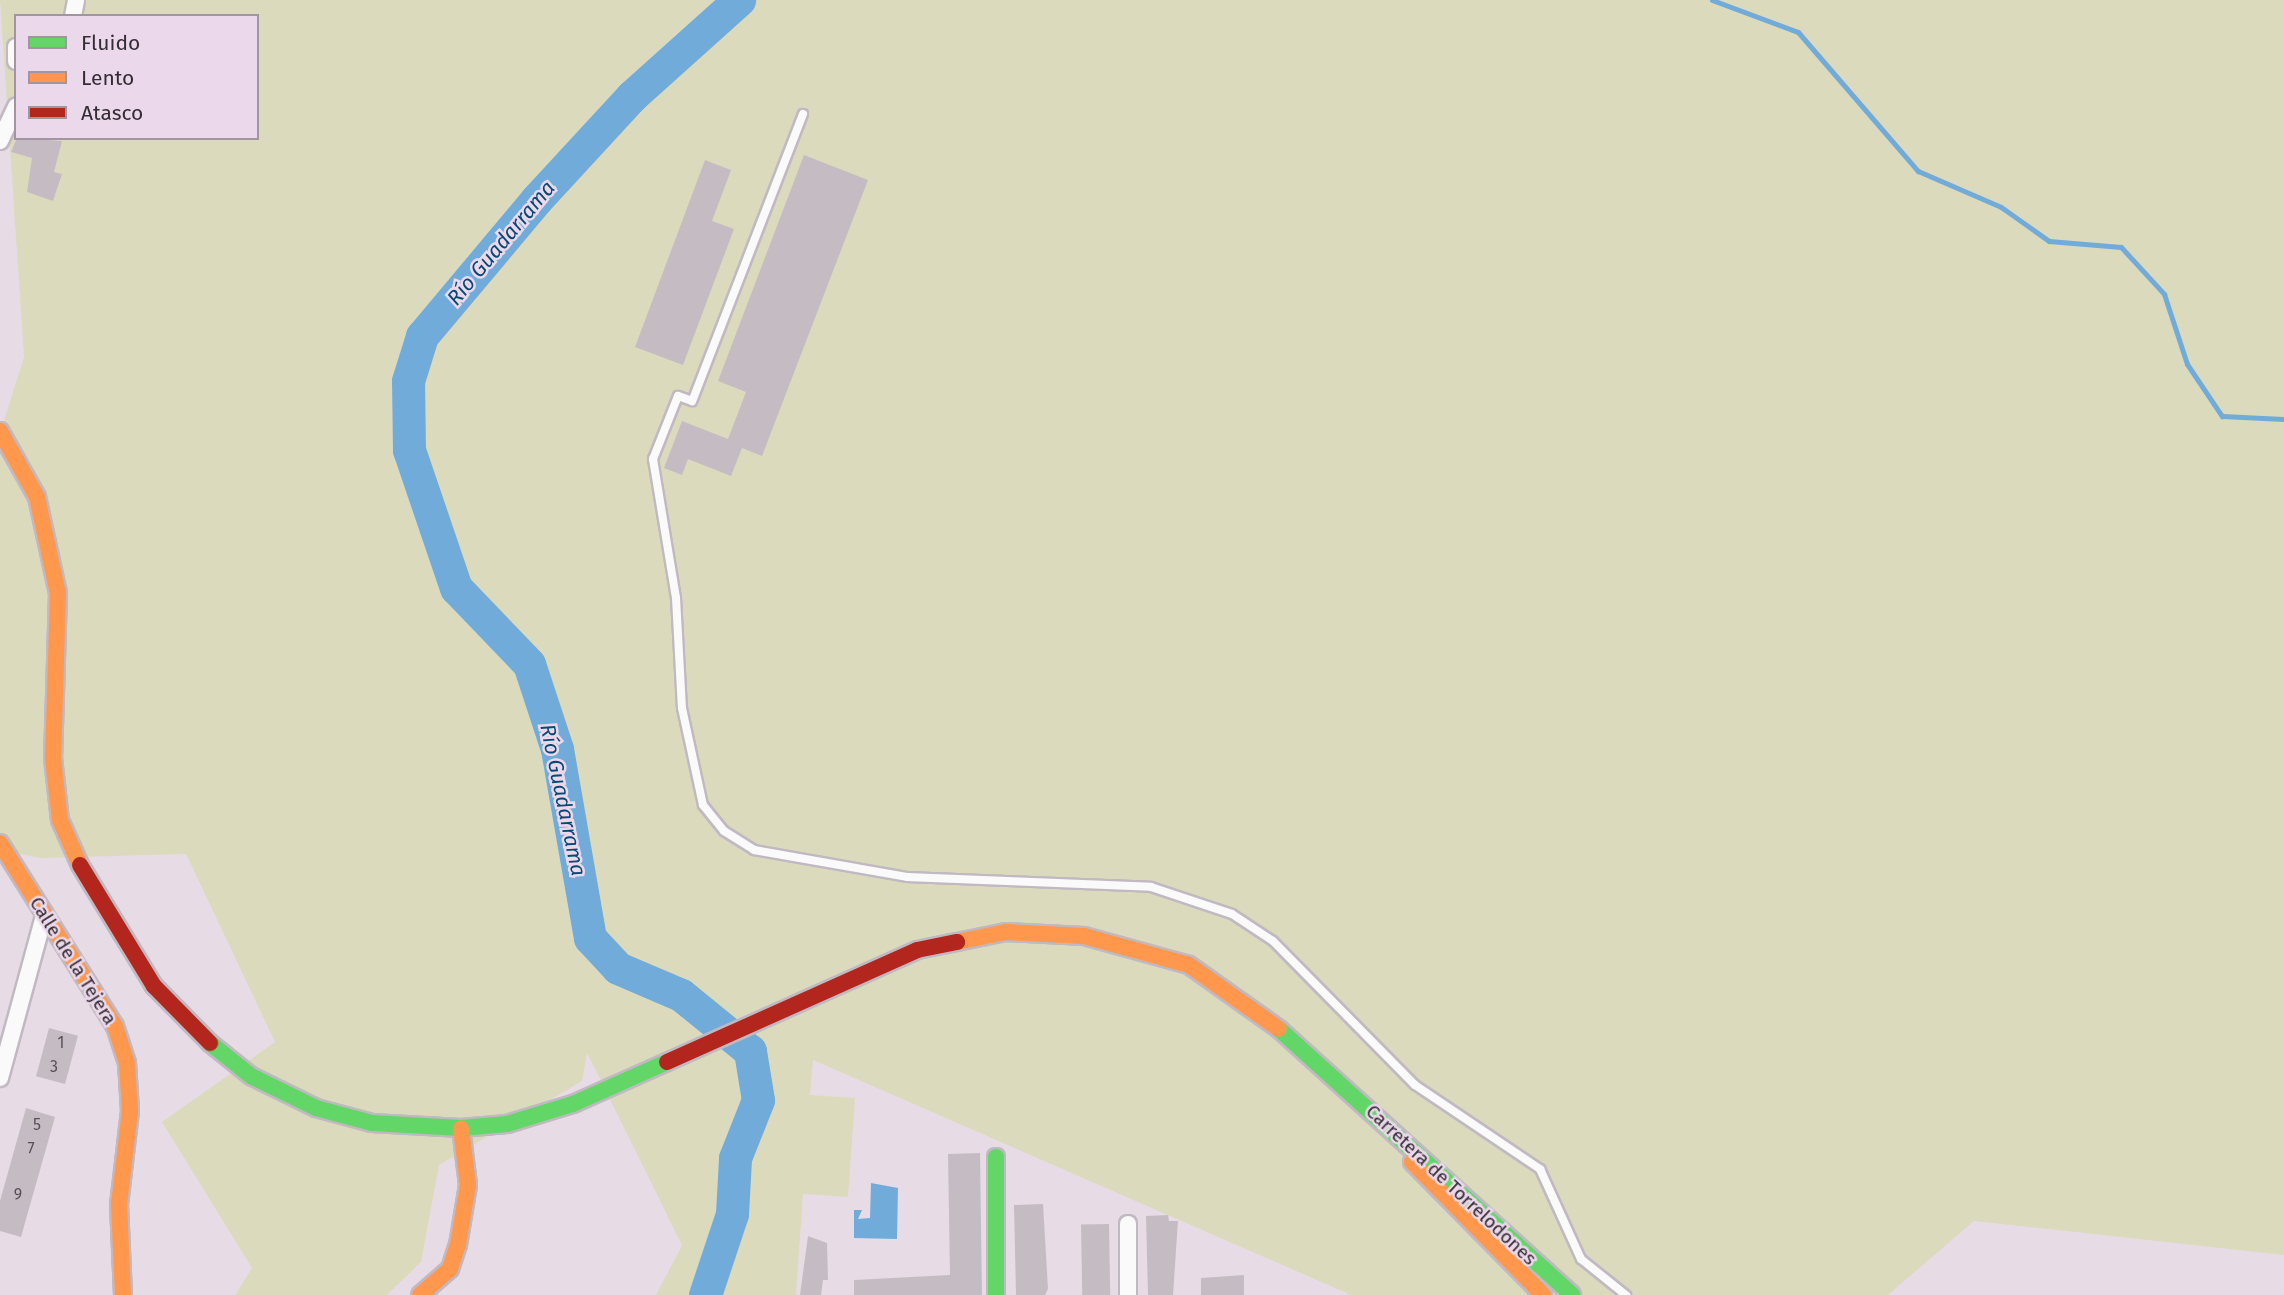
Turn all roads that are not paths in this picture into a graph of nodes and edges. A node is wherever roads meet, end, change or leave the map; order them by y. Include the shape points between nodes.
1 (14, 111) edge
2 (803, 114) dead end
3 (0, 141) edge
4 (1, 433) edge
5 (0, 843) edge
6 (44, 916) junction
7 (1330, 1073) junction
8 (0, 1078) edge
9 (461, 1128) junction
10 (996, 1157) dead end
11 (1128, 1224) dead end
12 (1514, 1271) junction
13 (1544, 1272) junction
14 (123, 1295) edge
15 (420, 1295) edge
16 (996, 1295) edge
17 (1128, 1295) edge
18 (1536, 1295) edge
19 (1543, 1295) edge
20 (1559, 1295) edge
21 (1573, 1295) edge
22 (1626, 1295) edge

1 - 3 street
2 - 22 lane via 692,401 678,396 653,459 676,598 682,708 703,805 724,831 754,850 907,877 1151,887 1232,914 1273,941 1415,1085 1539,1169 1581,1259
4 - 9 main road via 37,497 58,593 53,758 60,820 82,873 132,954 191,1028 243,1070 284,1094 372,1123
5 - 6 main road, Calle de la Tejera
6 - 8 street
6 - 14 main road, Calle de la Tejera via 115,1026 127,1063 130,1111 119,1204
7 - 9 main road, Carretera de Torrelodones via 1256,1007 1189,965 1084,936 977,935 917,950 836,982 550,1113
7 - 12 main road, Carretera de Torrelodones
7 - 13 main road, Carretera de Torrelodones
9 - 15 main road via 468,1185 458,1245 450,1269
10 - 16 main road
11 - 17 street
12 - 18 street
12 - 19 main road, Carretera de Torrelodones
13 - 20 street
13 - 21 main road, Carretera de Torrelodones

